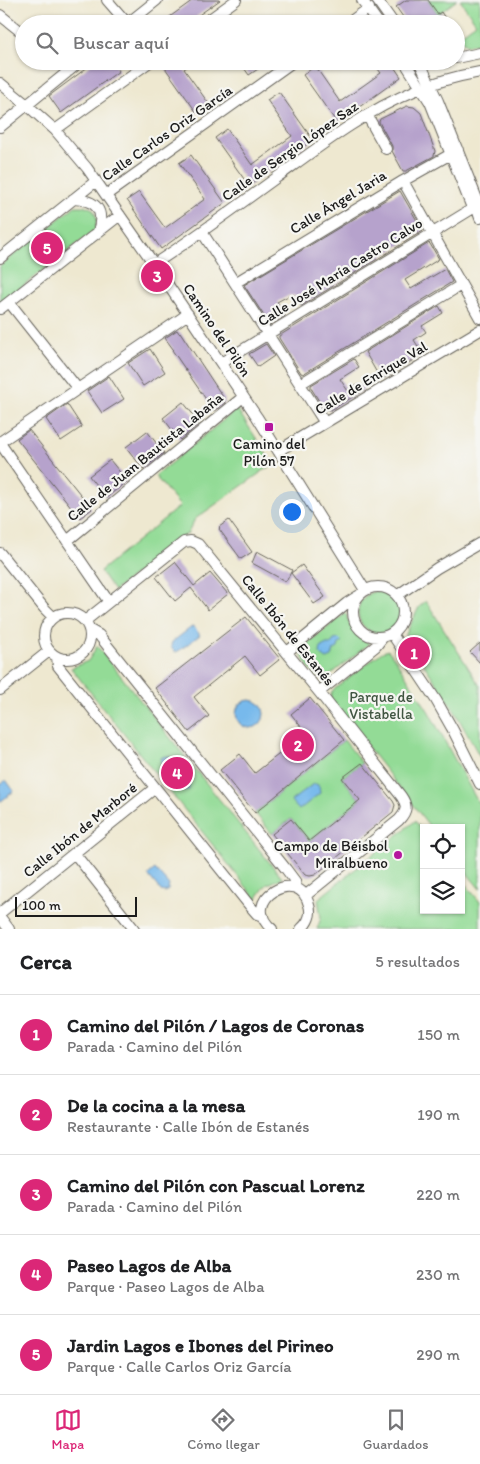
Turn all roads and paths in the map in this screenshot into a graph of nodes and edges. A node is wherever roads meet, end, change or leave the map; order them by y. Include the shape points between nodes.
1 (106, 0) edge
2 (156, 0) edge
3 (378, 0) edge
4 (234, 1) edge
5 (365, 4) edge
6 (0, 15) edge
7 (119, 15) edge
8 (138, 15) edge
9 (215, 15) edge
10 (355, 15) edge
11 (373, 15) edge
12 (388, 15) edge
13 (15, 27) edge
14 (480, 53) edge
15 (465, 56) edge
16 (138, 70) edge
17 (281, 70) edge
18 (410, 70) edge
19 (423, 70) edge
20 (69, 71) edge
21 (480, 72) edge
22 (0, 84) edge
23 (431, 85) junction
24 (421, 88) junction
25 (27, 105) junction
26 (367, 115) junction
27 (0, 127) edge
28 (55, 130) junction
29 (386, 149) dead end
30 (454, 152) junction
31 (96, 181) junction
32 (403, 181) junction
33 (106, 195) junction
34 (73, 199) junction
35 (477, 206) edge
36 (120, 215) junction
37 (480, 218) edge
38 (98, 232) junction
39 (202, 232) junction
40 (432, 233) junction
41 (0, 258) edge
42 (154, 264) junction
43 (235, 282) junction
44 (461, 285) junction
45 (9, 302) junction
46 (0, 309) edge
47 (188, 314) junction
48 (480, 318) edge
49 (269, 334) junction
50 (479, 334) edge
51 (221, 363) junction
52 (300, 384) junction
53 (78, 389) junction
54 (243, 397) junction
55 (325, 423) junction
56 (0, 443) edge
57 (278, 451) junction
58 (67, 541) junction
59 (480, 543) edge
60 (0, 553) edge
61 (362, 593) junction
62 (398, 596) junction
63 (109, 602) junction
64 (53, 617) junction
65 (88, 625) junction
66 (387, 635) junction
67 (287, 652) junction
68 (53, 654) junction
69 (0, 690) edge
70 (319, 692) junction
71 (480, 784) edge
72 (155, 788) junction
73 (75, 854) junction
74 (296, 888) junction
75 (305, 896) junction
76 (0, 913) edge
77 (0, 917) edge
78 (267, 925) edge
79 (9, 929) edge
80 (134, 929) edge
81 (302, 929) edge

1 - 7 street
2 - 8 street
3 - 12 street
4 - 9 street
5 - 10 street
5 - 11 street
6 - 13 street
14 - 15 street
16 - 28 street
17 - 33 street, Calle Carlos Oriz García
18 - 24 street
19 - 23 street
20 - 25 street
21 - 23 street, Calle de Sergio López Saz
22 - 25 street, Camino del Pilón
23 - 24 street, Calle de Sergio López Saz
23 - 30 street
24 - 26 street, Calle de Sergio López Saz
24 - 30 street
25 - 27 street
25 - 28 street, Camino del Pilón
26 - 29 street
26 - 39 street, Calle de Sergio López Saz
28 - 31 street, Camino del Pilón
30 - 32 street, Calle Ángel Jaria
30 - 35 street
31 - 33 street, Camino del Pilón
31 - 34 street, Calle Carlos Oriz García
32 - 40 street
32 - 43 street, Calle Ángel Jaria
33 - 36 street, Camino del Pilón
34 - 38 street via 91,202 98,209 101,220
34 - 41 street, Calle Carlos Oriz García
35 - 37 street
35 - 40 street, Calle José María Castro Calvo
36 - 38 street
36 - 42 street, Camino del Pilón
38 - 45 street
39 - 42 street, Calle de Sergio López Saz
39 - 43 street
40 - 44 street
40 - 49 street, Calle José María Castro Calvo
42 - 47 street, Camino del Pilón
43 - 49 street
44 - 48 street
44 - 52 street
45 - 46 street
45 - 53 street
47 - 51 street, Camino del Pilón
47 - 53 street
49 - 51 street, Calle José María Castro Calvo
49 - 52 street
50 - 55 street, Calle de Enrique Val
51 - 54 street, Camino del Pilón
52 - 55 street
53 - 56 street
54 - 57 street, Camino del Pilón
54 - 58 street, Calle de Juan Bautista Labaña
55 - 57 street, Calle de Enrique Val
56 - 58 street
57 - 61 street, Camino del Pilón
58 - 63 street
59 - 62 street via 436,568
60 - 64 street
61 - 62 street via 379,586
61 - 66 street via 353,610 356,625 368,635
61 - 67 street
62 - 66 street via 404,612 403,620 399,628
63 - 65 street
63 - 67 street, Calle Ibón de Estanés via 184,542 191,541 198,544
64 - 65 street via 73,613
64 - 68 street via 44,633
65 - 68 street via 89,645 79,656 64,659
65 - 74 street via 99,634 274,854
66 - 70 street
66 - 71 street via 439,706
67 - 70 street, Calle Ibón de Estanés
68 - 69 street
68 - 72 street via 58,666
70 - 75 street, Calle Ibón de Estanés via 401,796 406,808 399,820
72 - 73 street, Calle Ibón de Marboré
72 - 78 street
73 - 76 street, Calle Ibón de Marboré
73 - 80 street
74 - 75 street
74 - 78 street via 281,887 268,895 263,909
75 - 81 street via 310,909
77 - 79 street

